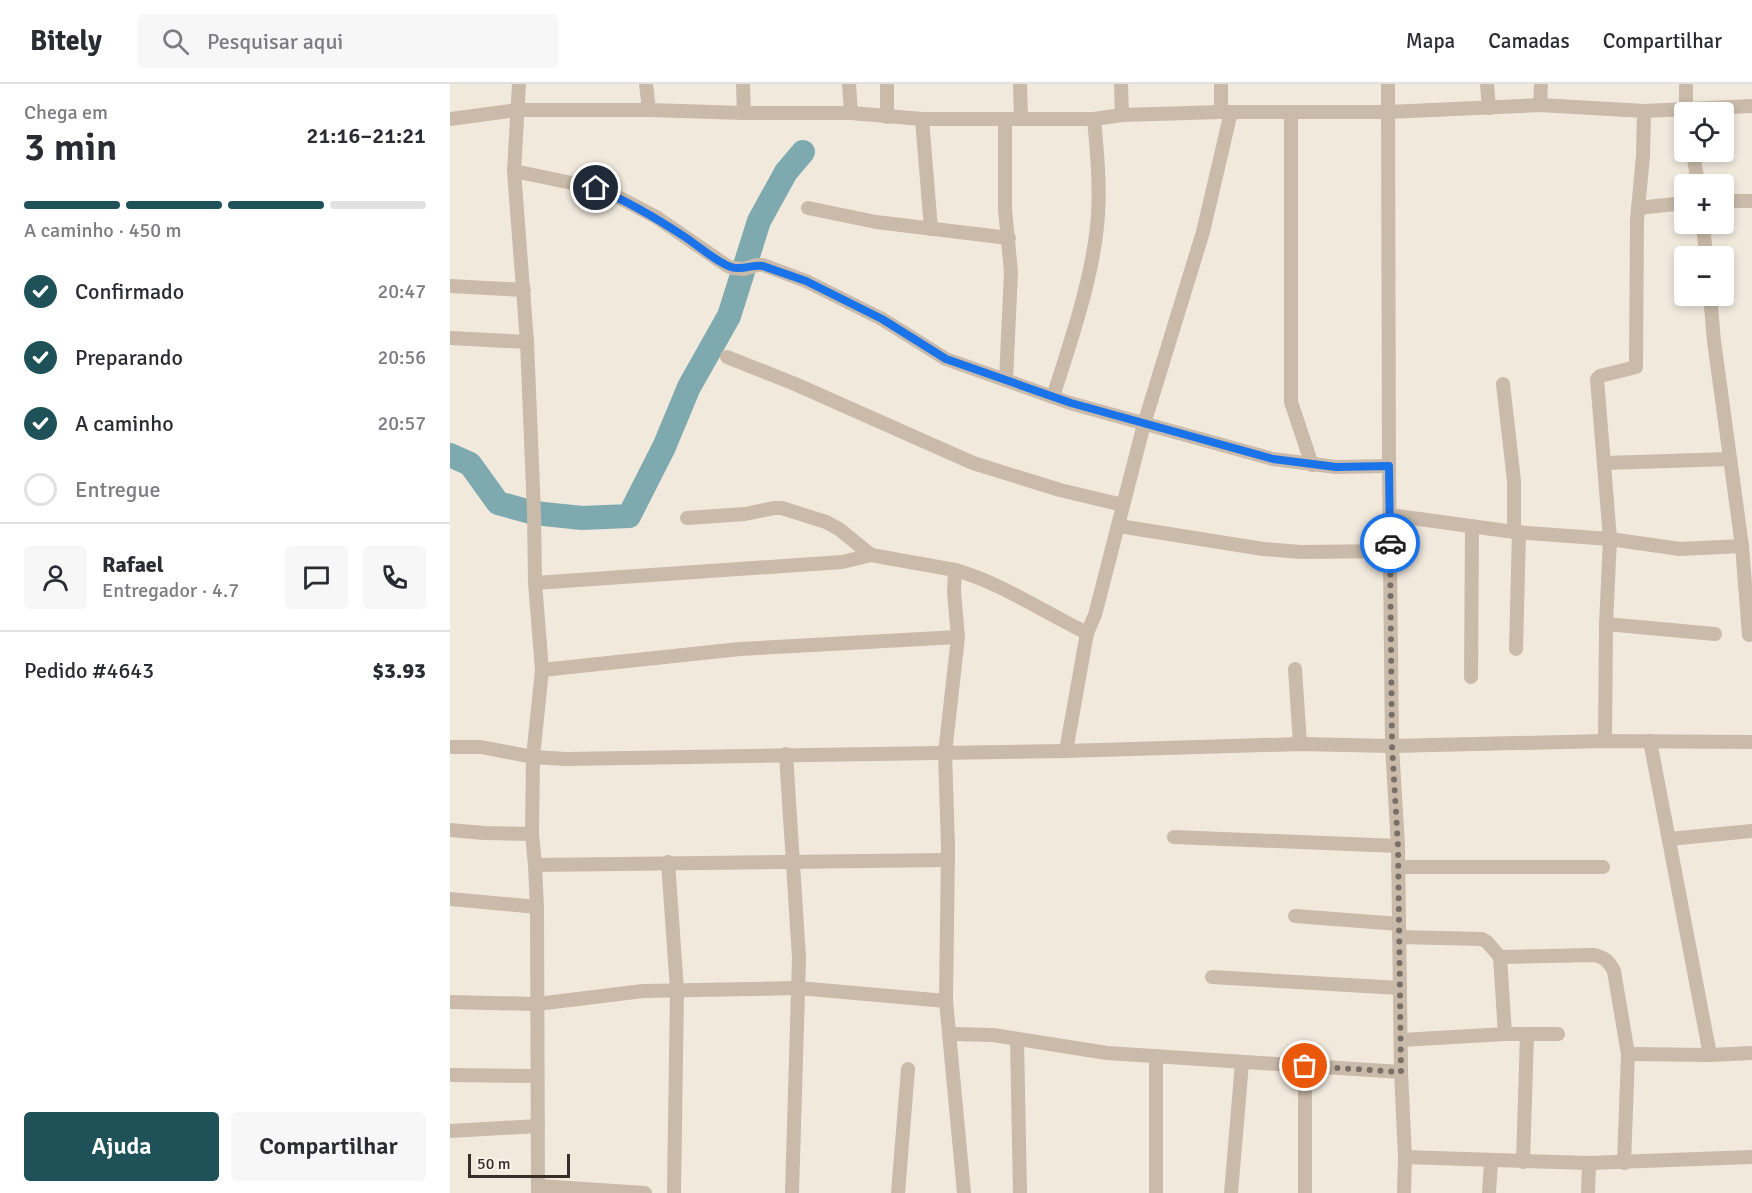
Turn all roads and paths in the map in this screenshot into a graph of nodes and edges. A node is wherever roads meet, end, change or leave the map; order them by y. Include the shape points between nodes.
1 (519, 84) edge
2 (646, 84) edge
3 (743, 84) edge
4 (849, 84) edge
5 (887, 84) edge
6 (1020, 84) edge
7 (1121, 84) edge
8 (1221, 84) edge
9 (1388, 84) edge
10 (1487, 84) edge
11 (1541, 84) edge
12 (1686, 84) edge
13 (1686, 102) edge
14 (1540, 105) junction
15 (1752, 106) edge
16 (1734, 107) edge
17 (1489, 108) junction
18 (517, 110) junction
19 (649, 110) junction
20 (1644, 111) junction
21 (1674, 111) edge
22 (1226, 112) junction
23 (1291, 112) junction
24 (1388, 112) junction
25 (744, 113) junction
26 (851, 113) junction
27 (1122, 115) junction
28 (887, 117) junction
29 (450, 118) edge
30 (1021, 118) junction
31 (922, 119) junction
32 (1005, 119) junction
33 (1094, 119) junction
34 (514, 171) junction
35 (1734, 201) edge
36 (1752, 201) edge
37 (1674, 204) edge
38 (808, 208) dead end
39 (1638, 208) junction
40 (931, 229) junction
41 (1009, 238) junction
42 (450, 286) edge
43 (524, 290) junction
44 (1711, 306) edge
45 (450, 338) edge
46 (527, 342) junction
47 (727, 357) dead end
48 (1006, 380) junction
49 (1503, 384) dead end
50 (1053, 397) junction
51 (1144, 424) junction
52 (1730, 459) junction
53 (1605, 463) junction
54 (1312, 465) junction
55 (1389, 466) junction
56 (1123, 505) junction
57 (1390, 515) junction
58 (687, 518) dead end
59 (1119, 526) junction
60 (1472, 526) junction
61 (1516, 532) junction
62 (1610, 539) junction
63 (1745, 540) edge
64 (1390, 551) junction
65 (871, 555) junction
66 (955, 570) junction
67 (535, 583) junction
68 (1606, 624) junction
69 (1087, 633) junction
70 (1715, 634) dead end
71 (1749, 635) dead end
72 (958, 637) junction
73 (1516, 649) dead end
74 (1295, 669) dead end
75 (542, 670) junction
76 (1471, 677) dead end
77 (1605, 741) junction
78 (1650, 741) junction
79 (1752, 742) edge
80 (1300, 744) junction
81 (1392, 746) junction
82 (450, 747) edge
83 (1066, 751) junction
84 (945, 753) junction
85 (786, 754) junction
86 (533, 757) junction
87 (450, 830) edge
88 (1752, 831) edge
89 (532, 834) junction
90 (1174, 837) dead end
91 (1669, 838) junction
92 (1398, 846) junction
93 (948, 860) junction
94 (669, 862) junction
95 (793, 862) junction
96 (536, 865) junction
97 (1398, 867) junction
98 (1603, 867) dead end
99 (450, 899) edge
100 (537, 907) junction
101 (1295, 916) dead end
102 (1399, 930) junction
103 (1500, 957) junction
104 (1212, 977) dead end
105 (798, 988) junction
106 (1400, 988) junction
107 (677, 990) junction
108 (946, 1001) junction
109 (450, 1002) edge
110 (537, 1004) junction
111 (950, 1034) junction
112 (1505, 1034) junction
113 (1527, 1034) junction
114 (1558, 1034) dead end
115 (1017, 1039) junction
116 (1402, 1040) junction
117 (1752, 1053) edge
118 (1628, 1054) junction
119 (1710, 1055) junction
120 (1156, 1056) junction
121 (1242, 1063) junction
122 (1305, 1066) junction
123 (908, 1069) dead end
124 (1401, 1072) junction
125 (450, 1075) edge
126 (537, 1076) junction
127 (538, 1126) junction
128 (450, 1131) edge
129 (1405, 1157) junction
130 (1752, 1157) edge
131 (1491, 1161) junction
132 (1523, 1162) junction
133 (1589, 1163) junction
134 (1624, 1163) junction
135 (538, 1190) edge
136 (645, 1193) edge
137 (674, 1193) edge
138 (792, 1193) edge
139 (898, 1193) edge
140 (964, 1193) edge
141 (1020, 1193) edge
142 (1156, 1193) edge
143 (1231, 1193) edge
144 (1305, 1193) edge
145 (1404, 1193) edge
146 (1489, 1193) edge
147 (1588, 1193) edge

1 - 18 street
2 - 19 street
3 - 25 street
4 - 26 street
5 - 28 street
6 - 30 street
7 - 27 street
8 - 22 street
9 - 24 street
10 - 17 street
11 - 14 street
12 - 13 street
14 - 17 street
14 - 20 street
15 - 16 street
17 - 24 street
18 - 19 street
18 - 29 street
18 - 34 street
19 - 25 street
20 - 21 street
20 - 39 street
22 - 23 street
22 - 27 street
22 - 51 street via 1203,232
23 - 24 street
23 - 54 street via 1291,402
24 - 55 street
25 - 26 street
26 - 28 street
27 - 33 street
28 - 31 street
30 - 32 street
30 - 33 street
31 - 32 street
31 - 40 street
32 - 41 street via 1005,209
33 - 50 street via 1098,217 1074,329
34 - 43 street
34 - 48 street via 596,188 616,196 656,217 726,265 744,269 763,266 806,281 882,319 946,359
35 - 36 street
37 - 39 street
38 - 40 street
39 - 53 street via 1636,367 1597,379
40 - 41 street
41 - 48 street
42 - 43 street
43 - 46 street
44 - 52 street
45 - 46 street
46 - 67 street
47 - 56 street via 973,463
48 - 50 street
49 - 61 street
50 - 51 street
51 - 54 street via 1273,459
51 - 56 street
52 - 53 street
52 - 63 street
53 - 62 street
54 - 55 street
55 - 57 street
56 - 59 street
57 - 60 street
57 - 64 street
58 - 65 street via 782,508 826,522
59 - 64 street via 1263,549
59 - 69 street
60 - 61 street
60 - 76 street
61 - 62 street
61 - 73 street
62 - 63 street via 1680,549
62 - 68 street
63 - 71 street
64 - 81 street
65 - 66 street
65 - 67 street via 842,562
66 - 69 street via 1003,588
66 - 72 street
67 - 75 street
68 - 70 street
68 - 77 street
69 - 83 street
72 - 75 street via 740,649
72 - 84 street
74 - 80 street
75 - 86 street
77 - 78 street
77 - 81 street
78 - 79 street
78 - 91 street
80 - 81 street
80 - 83 street
81 - 92 street
82 - 86 street via 482,747
83 - 84 street
84 - 85 street
84 - 93 street
85 - 86 street
85 - 95 street
86 - 89 street
87 - 89 street
88 - 91 street
89 - 96 street
90 - 92 street
91 - 119 street
92 - 97 street
93 - 95 street
93 - 108 street
94 - 95 street
94 - 96 street
94 - 107 street
95 - 105 street via 800,958
96 - 100 street
97 - 98 street
97 - 102 street
99 - 100 street
100 - 110 street
101 - 102 street
102 - 103 street via 1482,939
102 - 106 street
103 - 112 street
103 - 118 street via 1594,955 1610,962
104 - 106 street
105 - 107 street
105 - 108 street
105 - 138 street
106 - 116 street
107 - 110 street
107 - 137 street
108 - 111 street
109 - 110 street
110 - 126 street
111 - 115 street
111 - 140 street
112 - 113 street
112 - 116 street
113 - 114 street
113 - 132 street
115 - 120 street
115 - 141 street
116 - 124 street
117 - 119 street
118 - 119 street
118 - 134 street
120 - 121 street
120 - 142 street
121 - 122 street
121 - 143 street
122 - 124 street
122 - 144 street
123 - 139 street
124 - 129 street
125 - 126 street
126 - 127 street
127 - 128 street
127 - 135 street
129 - 131 street
129 - 145 street
130 - 134 street
131 - 132 street
131 - 146 street
132 - 133 street
133 - 134 street
133 - 147 street
135 - 136 street

